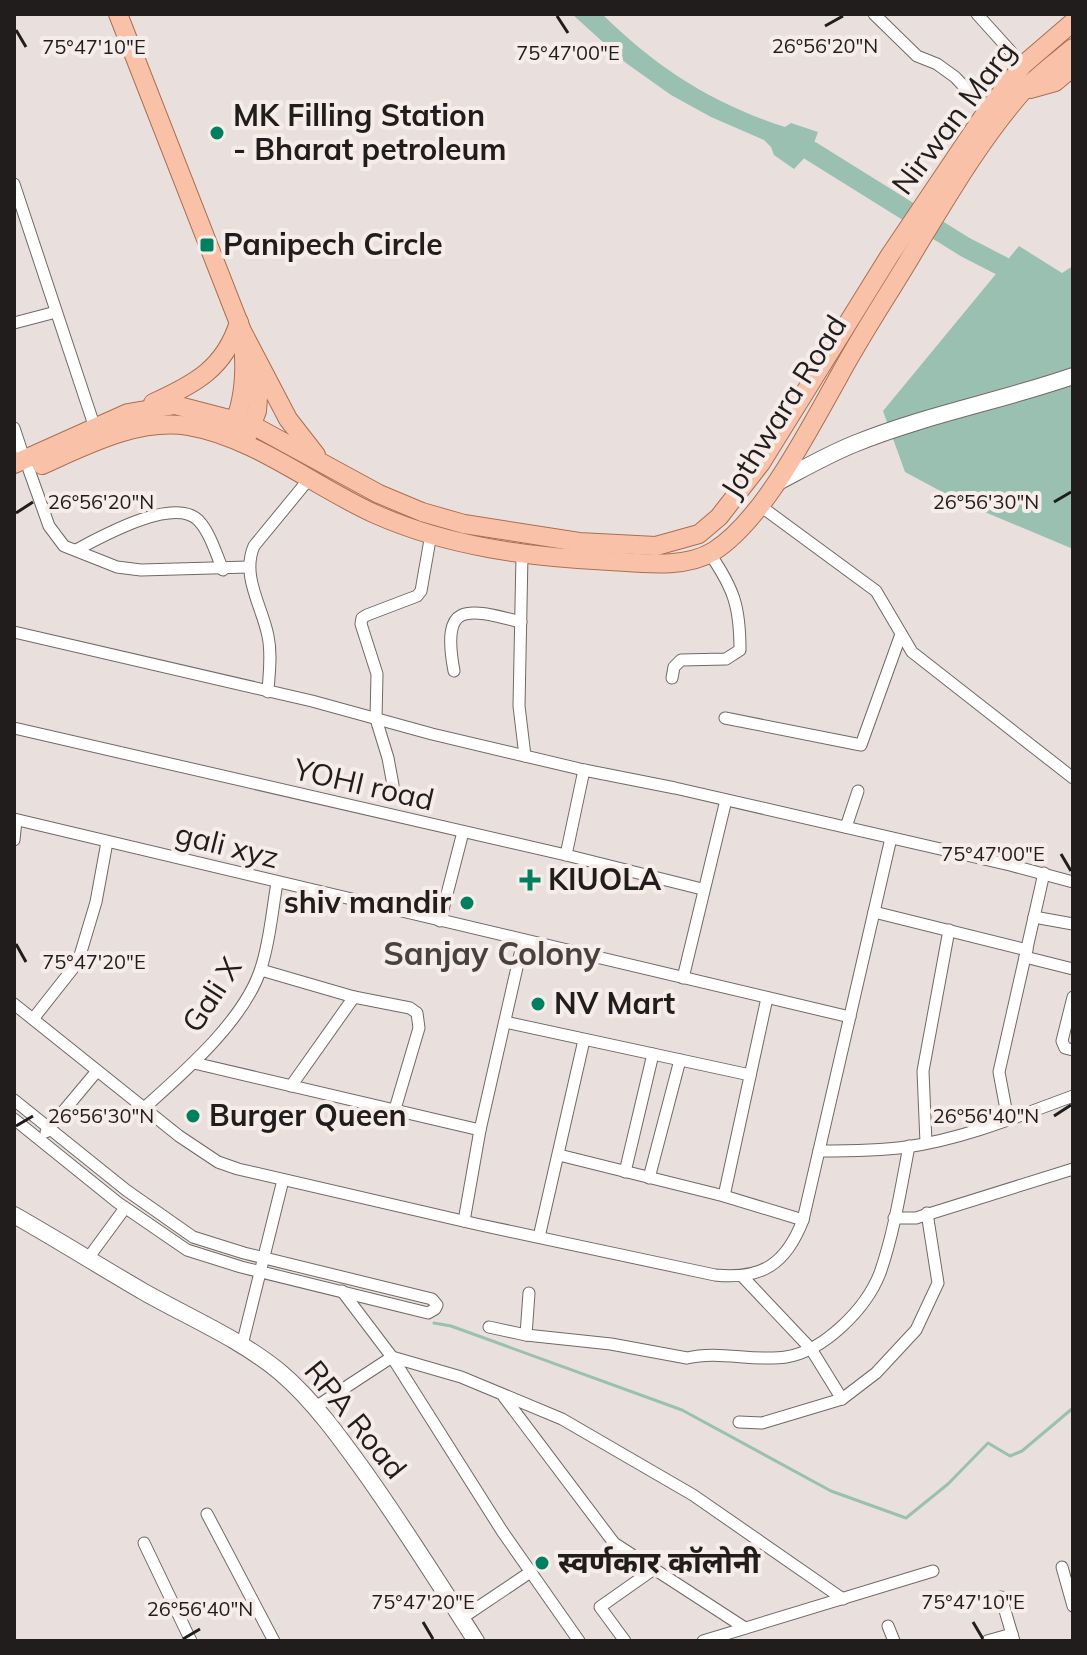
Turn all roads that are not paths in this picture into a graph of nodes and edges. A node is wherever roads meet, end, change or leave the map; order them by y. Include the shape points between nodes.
1 (118, 14) edge
2 (874, 14) edge
3 (977, 14) edge
4 (1073, 22) edge
5 (1073, 48) edge
6 (1023, 65) junction
7 (1073, 67) edge
8 (1023, 91) junction
9 (987, 111) junction
10 (14, 184) edge
11 (938, 197) junction
12 (890, 255) joint
13 (56, 312) junction
14 (14, 323) edge
15 (240, 327) junction
16 (260, 367) junction
17 (1073, 376) edge
18 (136, 411) junction
19 (14, 428) edge
20 (95, 428) junction
21 (240, 431) junction
22 (320, 460) junction
23 (20, 468) edge
24 (309, 479) junction
25 (776, 483) junction
26 (759, 505) junction
27 (431, 534) junction
28 (76, 550) junction
29 (710, 554) junction
30 (522, 555) junction
31 (248, 567) junction
32 (223, 570) junction
33 (521, 622) junction
34 (14, 632) edge
35 (901, 634) junction
36 (454, 671) dead end
37 (672, 678) dead end
38 (268, 692) junction
39 (725, 718) dead end
40 (376, 719) junction
41 (14, 728) edge
42 (525, 756) junction
43 (584, 770) junction
44 (1073, 778) edge
45 (393, 785) dead end
46 (858, 791) dead end
47 (726, 800) junction
48 (15, 820) edge
49 (846, 827) junction
50 (463, 832) junction
51 (891, 838) junction
52 (14, 840) edge
53 (107, 842) junction
54 (566, 855) junction
55 (1044, 873) junction
56 (1073, 882) edge
57 (277, 883) junction
58 (702, 889) junction
59 (874, 912) junction
60 (1034, 917) junction
61 (440, 921) junction
62 (1073, 924) edge
63 (949, 930) junction
64 (523, 941) junction
65 (1026, 954) junction
66 (1073, 969) edge
67 (261, 970) junction
68 (683, 978) junction
69 (354, 997) junction
70 (1073, 997) edge
71 (767, 998) junction
72 (14, 1004) edge
73 (850, 1017) junction
74 (33, 1019) junction
75 (505, 1022) junction
76 (584, 1040) junction
77 (1073, 1050) edge
78 (653, 1054) junction
79 (680, 1060) junction
80 (194, 1063) junction
81 (97, 1071) junction
82 (750, 1075) junction
83 (291, 1086) junction
84 (1073, 1096) edge
85 (14, 1100) edge
86 (144, 1108) junction
87 (395, 1109) junction
88 (14, 1119) edge
89 (1008, 1120) junction
90 (49, 1129) junction
91 (480, 1130) junction
92 (40, 1140) junction
93 (926, 1143) junction
94 (909, 1146) junction
95 (819, 1151) junction
96 (559, 1155) junction
97 (1073, 1169) edge
98 (625, 1172) junction
99 (649, 1178) junction
100 (283, 1180) junction
101 (724, 1196) junction
102 (125, 1208) junction
103 (927, 1213) junction
104 (14, 1215) edge
105 (894, 1218) junction
106 (803, 1220) junction
107 (464, 1221) junction
108 (179, 1228) junction
109 (539, 1237) junction
110 (170, 1240) junction
111 (89, 1257) junction
112 (265, 1257) junction
113 (262, 1271) junction
114 (331, 1273) junction
115 (742, 1276) junction
116 (341, 1290) junction
117 (529, 1293) dead end
118 (489, 1327) dead end
119 (526, 1335) junction
120 (242, 1345) junction
121 (811, 1349) junction
122 (392, 1357) junction
123 (504, 1397) junction
124 (842, 1399) junction
125 (314, 1408) junction
126 (739, 1422) dead end
127 (207, 1514) dead end
128 (144, 1543) dead end
129 (1062, 1567) dead end
130 (654, 1569) junction
131 (933, 1571) dead end
132 (529, 1573) junction
133 (1001, 1597) dead end
134 (843, 1599) junction
135 (1073, 1606) edge
136 (462, 1618) junction
137 (888, 1626) dead end
138 (745, 1628) junction
139 (1013, 1638) edge
140 (191, 1641) edge
141 (274, 1641) edge
142 (476, 1641) edge
143 (579, 1641) edge
144 (625, 1641) edge
145 (703, 1641) edge
146 (894, 1641) edge
147 (987, 1641) edge

1 - 15 main road
2 - 9 street via 917,56 955,77
3 - 6 street
4 - 6 main road, Nirwan Marg
5 - 8 main road
6 - 9 main road, Nirwan Marg
7 - 8 main road via 1055,82
8 - 11 main road
9 - 11 main road, Nirwan Marg
10 - 13 street
11 - 12 main road, Nirwan Marg
11 - 25 main road, Jothwara Road via 911,256
12 - 22 main road, Jothwara Road via 761,463 699,534 656,546 579,542 464,524 379,494
13 - 14 street
13 - 20 street
15 - 16 main road
15 - 18 main road via 225,357 211,369
15 - 21 main road via 245,379
16 - 21 main road via 260,392
16 - 22 main road via 288,419
17 - 25 street via 853,444
18 - 20 main road
18 - 21 main road via 175,405
19 - 23 street
20 - 23 main road
21 - 22 main road, Jothwara Road
21 - 23 main road via 143,427
21 - 24 main road, Jothwara Road
23 - 28 street via 49,526 64,546
24 - 27 main road, Jothwara Road via 375,514
24 - 31 street via 254,546
25 - 26 main road, Jothwara Road
26 - 29 main road, Jothwara Road via 729,541
26 - 35 street via 876,591
27 - 30 main road, Jothwara Road
27 - 40 street via 417,596 362,618 377,674
28 - 32 street via 117,567
28 - 32 street via 163,513 182,512 197,518
29 - 30 main road, Jothwara Road via 656,564
29 - 37 street via 735,598 740,650 726,659 681,660
30 - 33 street
31 - 32 street
31 - 38 street via 267,632
33 - 36 street via 479,612 458,618 449,641
33 - 42 street via 519,706
34 - 38 street
35 - 39 street via 861,745
35 - 44 street via 912,652
38 - 40 street
40 - 42 street
40 - 45 street
41 - 50 street, YOHI road
42 - 43 street
43 - 47 street
43 - 54 street
46 - 49 street
47 - 49 street
47 - 58 street
48 - 52 street
48 - 53 street, gali xyz
49 - 51 street
50 - 54 street, YOHI road
50 - 61 street
51 - 55 street
51 - 59 street
53 - 57 street, gali xyz
53 - 74 street via 78,962
54 - 58 street, YOHI road
55 - 56 street
55 - 60 street
57 - 61 street, gali xyz
57 - 67 street, Gali X
58 - 68 street
59 - 63 street
59 - 73 street
60 - 62 street
60 - 65 street
61 - 64 street, gali xyz
63 - 65 street
63 - 93 street via 923,1071
64 - 68 street, gali xyz
64 - 75 street
65 - 66 street
65 - 89 street via 999,1072
67 - 69 street
67 - 80 street, Gali X via 239,1009
68 - 71 street, gali xyz
69 - 83 street
69 - 87 street via 417,1013 419,1028
70 - 77 street via 1062,1041
71 - 73 street, gali xyz
71 - 82 street
72 - 74 street
73 - 95 street
74 - 81 street
75 - 76 street
75 - 91 street
76 - 78 street
76 - 96 street
78 - 79 street
78 - 98 street
79 - 82 street
79 - 99 street
80 - 83 street
80 - 86 street, Gali X
81 - 86 street
81 - 90 street
82 - 101 street
83 - 87 street
84 - 89 street
85 - 90 street
86 - 100 street via 218,1162
87 - 91 street
88 - 92 street
89 - 93 street
90 - 92 street
90 - 108 street
91 - 107 street
92 - 102 street
93 - 94 street
94 - 95 street
94 - 105 street
95 - 106 street
96 - 98 street
96 - 109 street
97 - 103 street
98 - 99 street
99 - 101 street
100 - 107 street
100 - 112 street
101 - 106 street
102 - 110 street
102 - 111 street
103 - 105 street
103 - 124 street via 938,1283 916,1330 876,1373
104 - 111 street, RPA Road
105 - 121 street via 879,1275 857,1310
106 - 115 street via 796,1240 780,1258 769,1268
107 - 109 street
108 - 110 street
108 - 112 street via 208,1244
109 - 115 street via 715,1275
110 - 113 street via 203,1257
111 - 120 street, RPA Road
112 - 113 street
112 - 114 street
113 - 116 street
113 - 120 street
114 - 116 street
114 - 116 street via 432,1299 437,1305 428,1313
115 - 121 street
116 - 122 street
117 - 119 street
118 - 119 street
119 - 121 street via 687,1358 762,1359
120 - 125 street, RPA Road via 279,1372
121 - 124 street
122 - 123 street via 461,1377
122 - 125 street
122 - 132 street
123 - 130 street via 614,1543
123 - 134 street via 562,1419 680,1488
124 - 126 street via 762,1423
125 - 136 street, RPA Road via 407,1532
127 - 141 street
128 - 140 street
129 - 135 street
130 - 138 street
130 - 144 street via 600,1607
131 - 134 street
132 - 136 street
132 - 143 street
133 - 139 street
134 - 138 street
136 - 142 street, RPA Road
137 - 146 street
138 - 145 street
139 - 147 street

